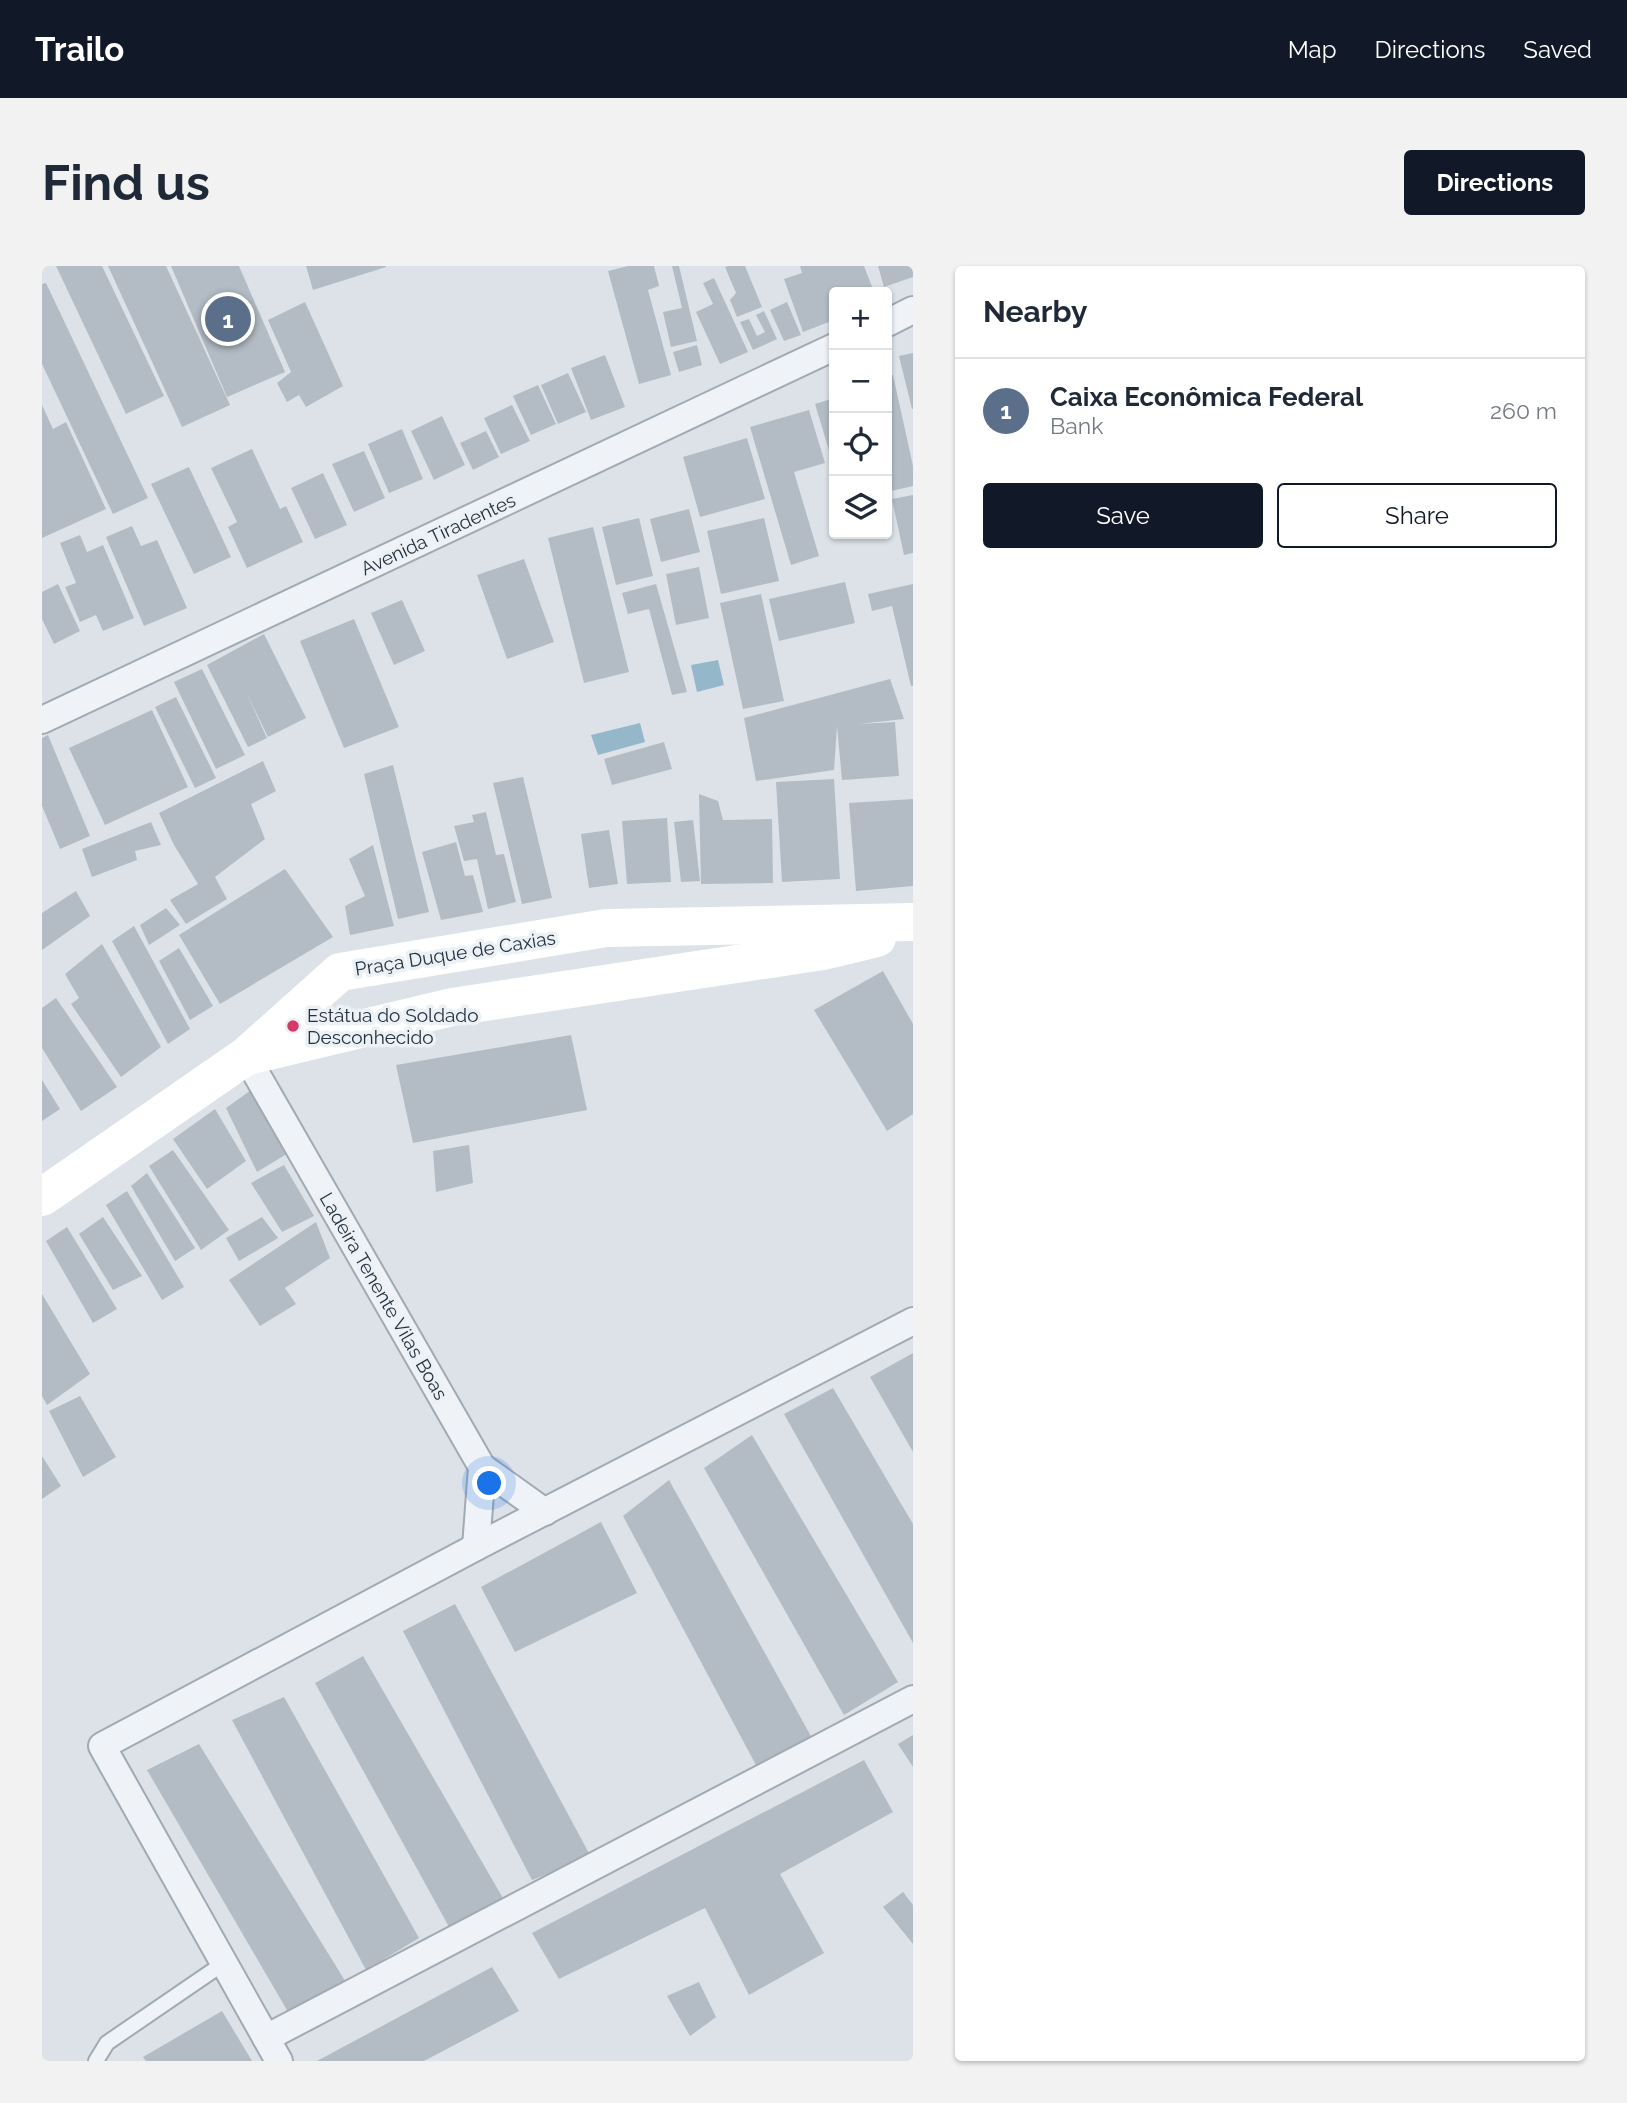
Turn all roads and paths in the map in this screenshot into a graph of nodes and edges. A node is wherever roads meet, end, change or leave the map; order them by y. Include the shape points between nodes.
1 (913, 310) edge
2 (892, 320) edge
3 (829, 349) edge
4 (42, 720) edge
5 (913, 922) edge
6 (913, 930) edge
7 (246, 1056) junction
8 (42, 1198) edge
9 (913, 1321) edge
10 (482, 1467) junction
11 (545, 1512) junction
12 (476, 1547) junction
13 (913, 1699) edge
14 (224, 1963) junction
15 (266, 2038) junction
16 (96, 2061) edge
17 (279, 2061) edge

1 - 2 street
3 - 4 street, Avenida Tiradentes
5 - 7 main road, Praça Duque de Caxias via 606,928 340,972
6 - 7 main road via 823,951 452,1007
7 - 8 main road
7 - 10 street, Ladeira Tenente Vilas Boas
9 - 11 street
10 - 11 street
10 - 12 street
11 - 12 street
12 - 14 street via 102,1746
13 - 15 street
14 - 15 street
14 - 16 lane via 107,2043
15 - 17 street

